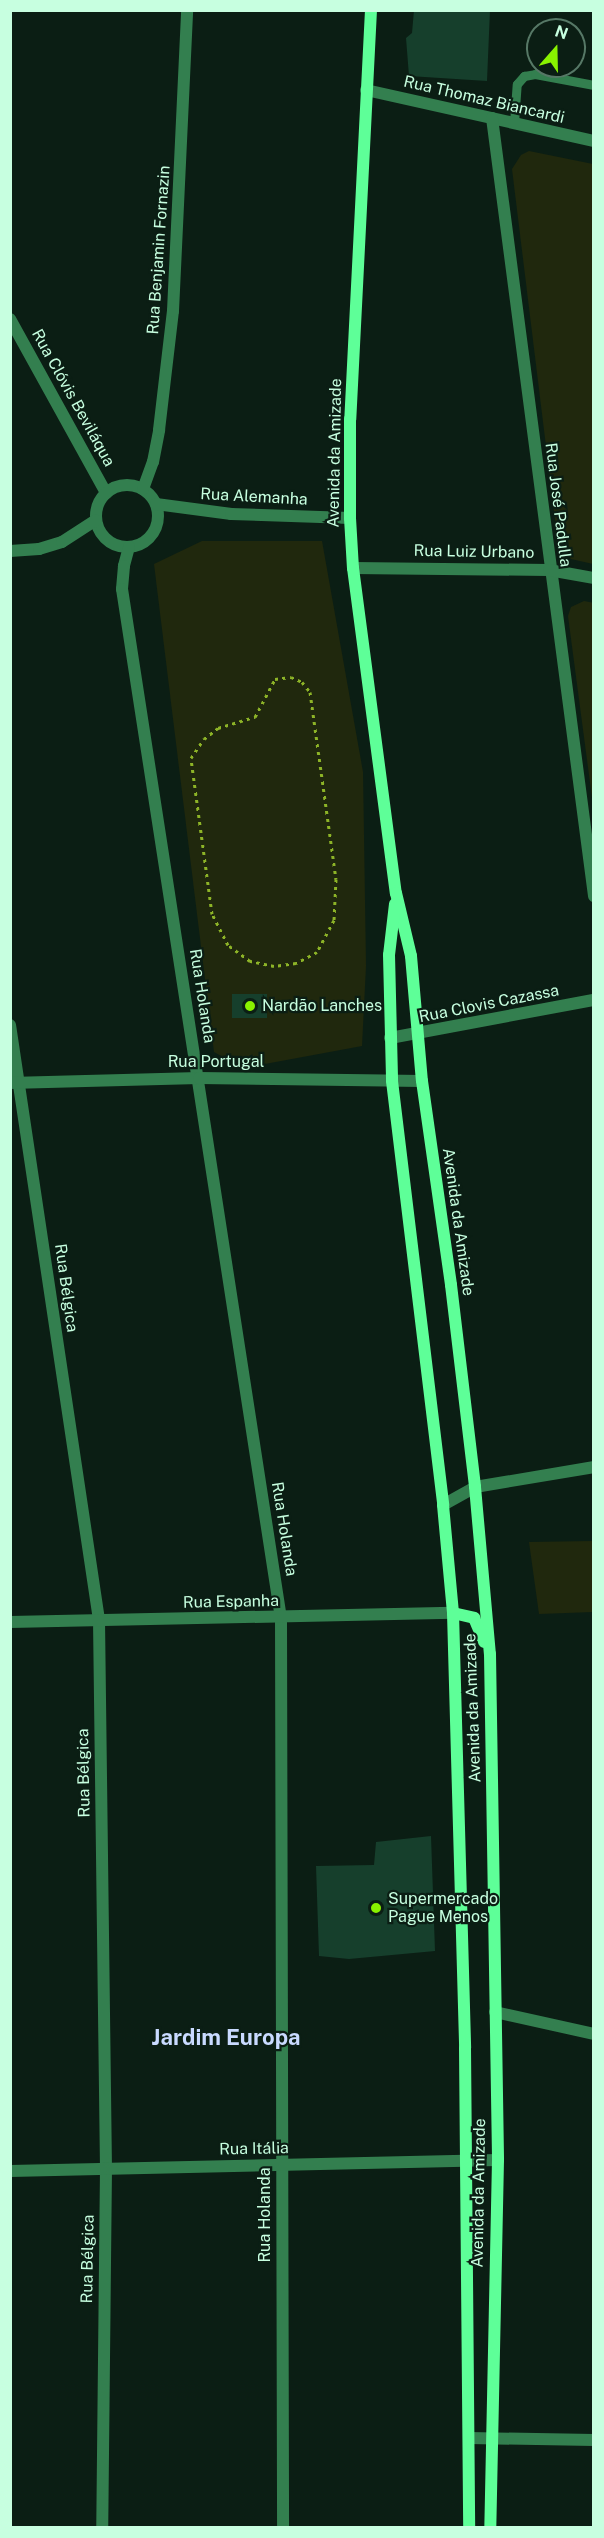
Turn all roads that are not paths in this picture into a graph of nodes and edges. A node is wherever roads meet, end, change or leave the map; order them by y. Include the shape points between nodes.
1 (187, 10) edge
2 (371, 10) edge
3 (594, 85) edge
4 (366, 90) junction
5 (492, 118) junction
6 (514, 123) junction
7 (594, 141) edge
8 (10, 319) edge
9 (143, 489) junction
10 (106, 493) junction
11 (156, 504) junction
12 (350, 518) junction
13 (96, 520) junction
14 (129, 547) junction
15 (10, 551) edge
16 (353, 568) junction
17 (549, 570) junction
18 (594, 578) edge
19 (396, 893) junction
20 (594, 896) edge
21 (594, 1000) edge
22 (10, 1025) edge
23 (418, 1035) junction
24 (390, 1038) junction
25 (198, 1078) junction
26 (392, 1081) junction
27 (422, 1081) junction
28 (15, 1083) edge
29 (594, 1467) edge
30 (476, 1487) junction
31 (443, 1505) junction
32 (453, 1613) junction
33 (281, 1618) junction
34 (99, 1620) junction
35 (10, 1622) edge
36 (490, 1654) junction
37 (495, 2012) junction
38 (594, 2034) edge
39 (498, 2160) junction
40 (467, 2162) junction
41 (282, 2164) junction
42 (106, 2168) junction
43 (10, 2171) edge
44 (469, 2438) junction
45 (492, 2438) junction
46 (594, 2440) edge
47 (102, 2528) edge
48 (283, 2528) edge
49 (469, 2528) edge
50 (490, 2528) edge

1 - 9 street, Rua Benjamin Fornazin via 173,311 159,430
2 - 4 main road, Avenida da Amizade
3 - 6 lane via 535,74 524,76 517,84
4 - 5 street, Rua Thomaz Biancardi
4 - 12 main road, Avenida da Amizade via 351,407
5 - 6 street, Rua Thomaz Biancardi
5 - 17 street, Rua José Padulla
6 - 7 street, Rua Thomaz Biancardi
8 - 10 street, Rua Clóvis Beviláqua
9 - 10 street via 124,485
9 - 11 street
10 - 13 street
11 - 12 street, Rua Alemanha via 231,514
11 - 14 street via 159,515 151,537
12 - 16 main road, Avenida da Amizade
13 - 14 street via 111,543
13 - 15 street via 62,542
14 - 25 street, Rua Holanda via 122,589
16 - 17 street, Rua Luiz Urbano
16 - 19 main road, Avenida da Amizade
17 - 18 street, Rua Luiz Urbano
17 - 20 street, Rua José Padulla
19 - 23 main road, Avenida da Amizade via 411,957
19 - 24 main road, Avenida da Amizade via 389,955
21 - 23 street, Rua Clovis Cazassa
22 - 28 street, Rua Bélgica
23 - 24 street, Rua Clovis Cazassa
23 - 27 main road, Avenida da Amizade
24 - 26 main road, Avenida da Amizade
25 - 26 street, Rua Portugal
25 - 28 street, Rua Portugal
25 - 33 street, Rua Holanda
26 - 27 street, Rua Portugal
26 - 31 main road, Avenida da Amizade
27 - 30 main road, Avenida da Amizade
28 - 34 street, Rua Bélgica
29 - 30 street
30 - 31 street
30 - 36 main road, Avenida da Amizade
31 - 32 main road, Avenida da Amizade
32 - 33 street, Rua Espanha
32 - 36 main road via 474,1618
32 - 40 main road, Avenida da Amizade
33 - 34 street, Rua Espanha
33 - 41 street, Rua Holanda
34 - 35 street, Rua Espanha
34 - 42 street, Rua Bélgica
36 - 37 main road, Avenida da Amizade
37 - 38 street
37 - 39 main road, Avenida da Amizade
39 - 40 street, Rua Itália
39 - 45 main road, Avenida da Amizade
40 - 41 street, Rua Itália
40 - 44 main road, Avenida da Amizade
41 - 42 street, Rua Itália
41 - 48 street, Rua Holanda
42 - 43 street, Rua Itália
42 - 47 street, Rua Bélgica
44 - 45 street
44 - 49 main road, Avenida da Amizade
45 - 46 street
45 - 50 main road, Avenida da Amizade

